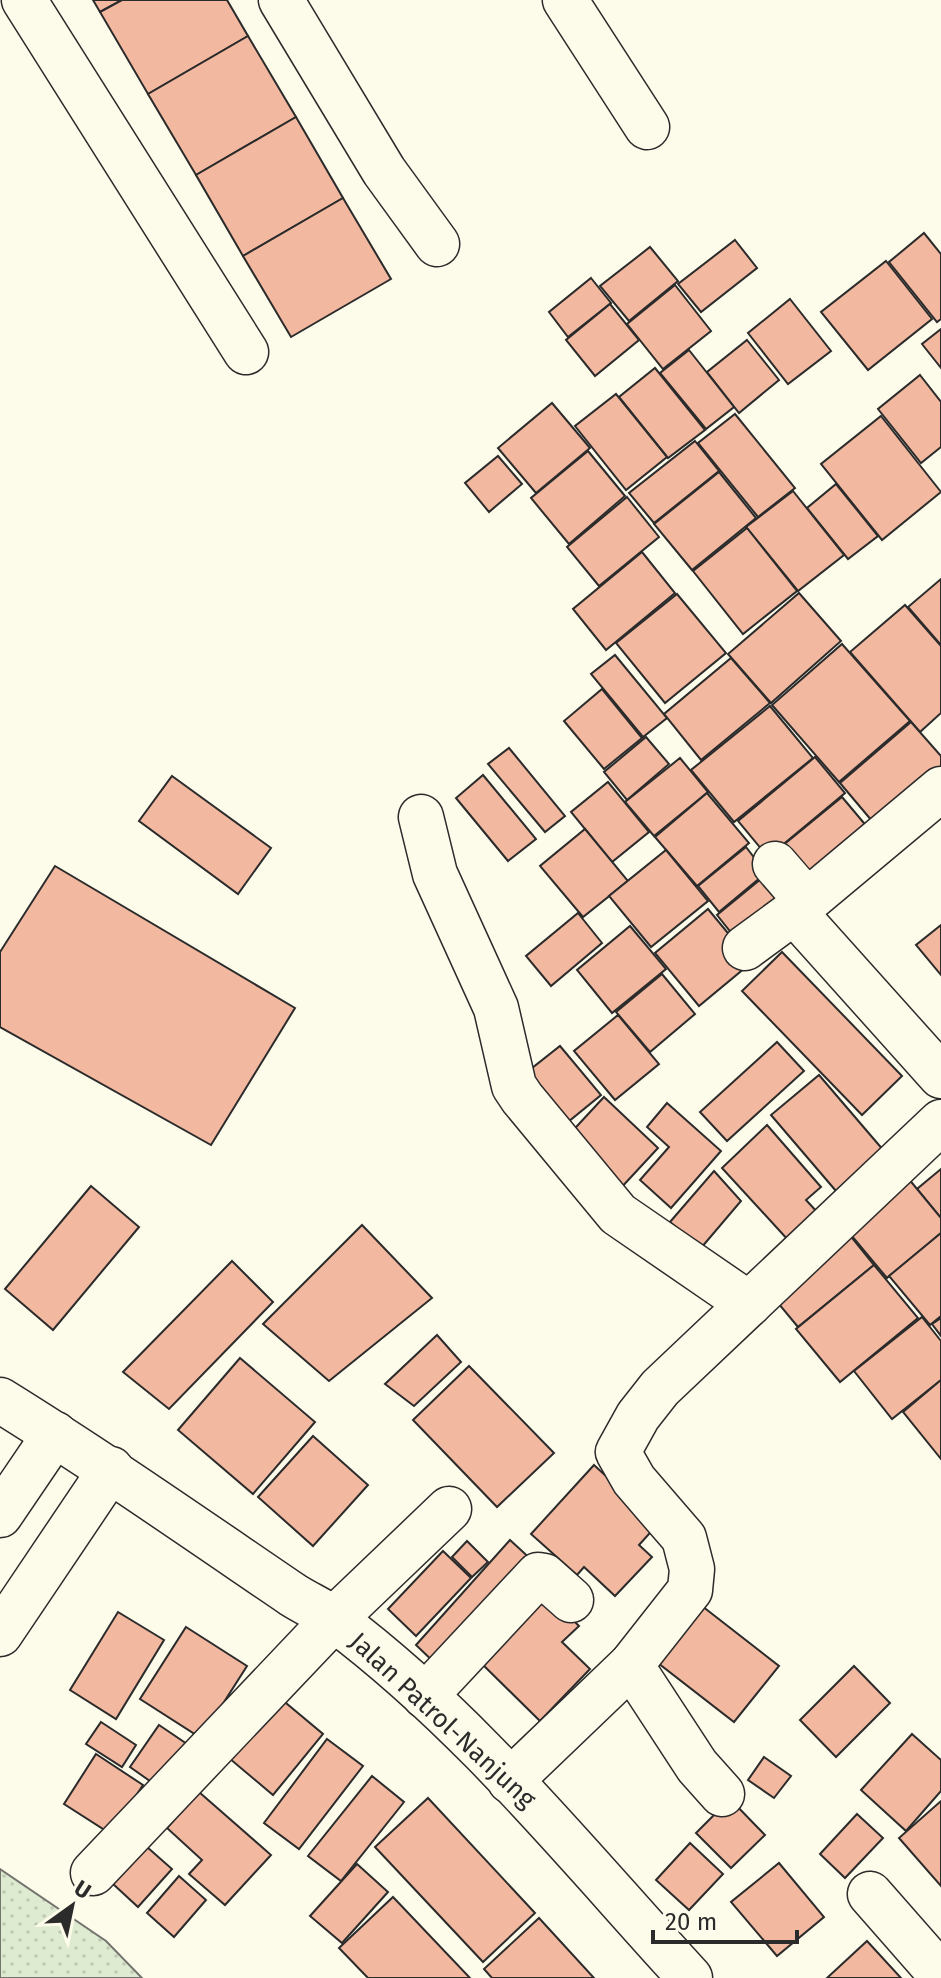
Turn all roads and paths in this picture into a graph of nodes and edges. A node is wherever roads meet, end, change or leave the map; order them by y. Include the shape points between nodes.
1 (24, 0) edge
2 (281, 0) edge
3 (565, 0) edge
4 (647, 127) dead end
5 (437, 244) dead end
6 (246, 352) dead end
7 (941, 789) edge
8 (421, 817) dead end
9 (775, 864) dead end
10 (801, 906) junction
11 (745, 948) dead end
12 (941, 1076) edge
13 (941, 1122) edge
14 (749, 1304) junction
15 (0, 1400) edge
16 (55, 1434) junction
17 (111, 1469) junction
18 (449, 1509) dead end
19 (0, 1515) edge
20 (571, 1600) dead end
21 (334, 1619) junction
22 (0, 1634) edge
23 (631, 1665) junction
24 (425, 1696) junction
25 (510, 1781) junction
26 (722, 1794) dead end
27 (93, 1873) dead end
28 (870, 1894) dead end
29 (941, 1975) edge
30 (690, 1978) edge

1 - 6 street
2 - 5 street via 384,171
3 - 4 street
7 - 10 street
8 - 14 street via 435,874 496,1008 514,1086 522,1098 618,1214
9 - 10 street
10 - 11 street
10 - 12 street
13 - 14 street
14 - 23 street via 660,1388 618,1452 634,1480 684,1538 692,1569 690,1590
15 - 16 street, Jalan Patrol-Nanjung
16 - 17 street, Jalan Patrol-Nanjung
16 - 19 street
17 - 21 street, Jalan Patrol-Nanjung
17 - 22 street
18 - 21 street
20 - 24 street via 538,1575
21 - 24 street, Jalan Patrol-Nanjung
21 - 27 street
23 - 25 street
23 - 26 street via 697,1766
24 - 25 street, Jalan Patrol-Nanjung
25 - 30 street, Jalan Patrol-Nanjung
28 - 29 street

